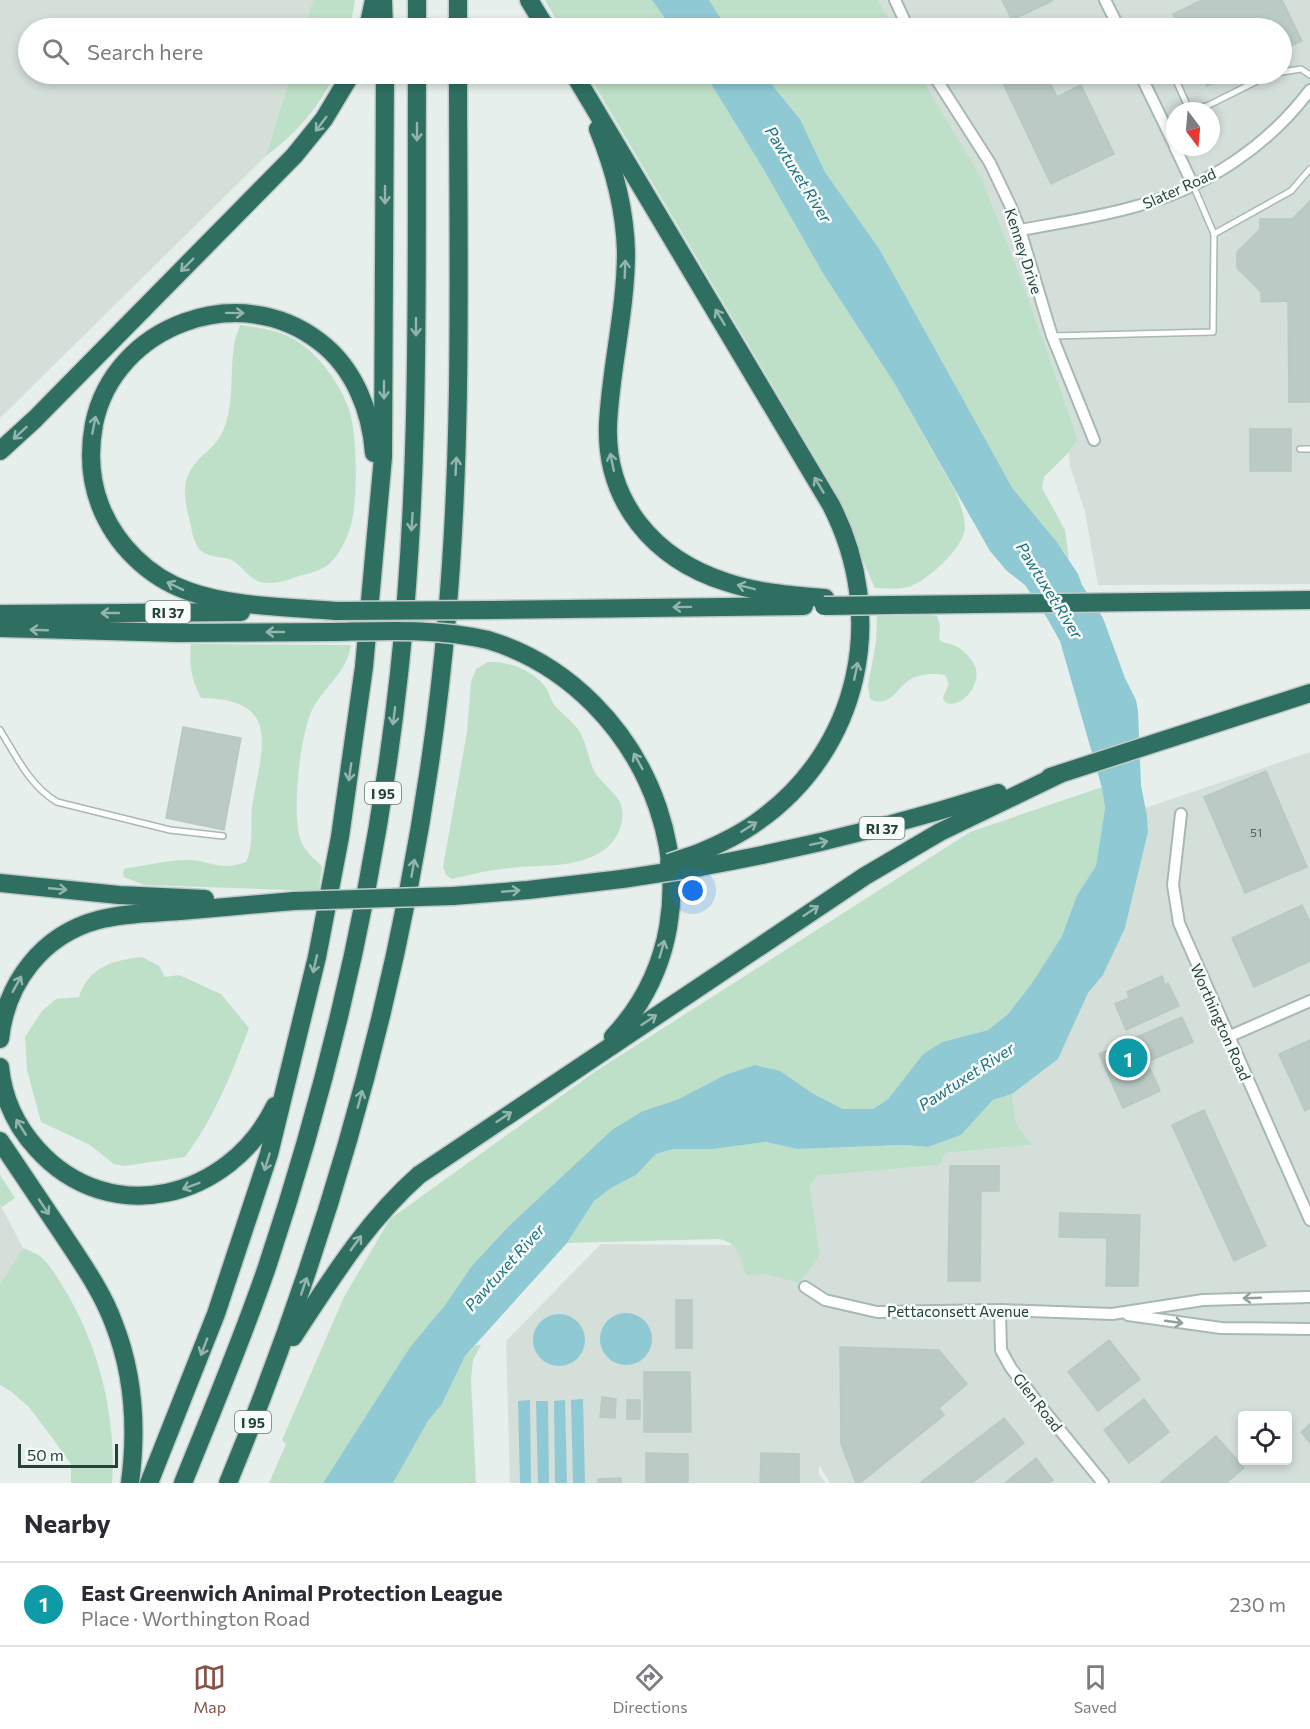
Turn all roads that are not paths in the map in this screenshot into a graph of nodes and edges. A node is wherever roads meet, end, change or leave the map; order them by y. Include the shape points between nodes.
1 (374, 0) edge
2 (383, 0) edge
3 (417, 0) edge
4 (458, 0) edge
5 (529, 0) edge
6 (895, 0) edge
7 (1105, 0) edge
8 (370, 18) edge
9 (384, 18) edge
10 (417, 18) edge
11 (458, 18) edge
12 (540, 18) edge
13 (903, 18) edge
14 (1114, 18) edge
15 (1292, 70) edge
16 (1310, 75) edge
17 (345, 84) edge
18 (385, 84) edge
19 (417, 84) edge
20 (458, 84) edge
21 (576, 84) edge
22 (578, 84) edge
23 (939, 84) edge
24 (1145, 84) edge
25 (1178, 84) edge
26 (1251, 84) edge
27 (1310, 90) edge
28 (1166, 128) edge
29 (1179, 156) edge
30 (1310, 169) edge
31 (1193, 185) junction
32 (1020, 230) junction
33 (1214, 234) junction
34 (1052, 336) junction
35 (1094, 440) dead end
36 (1300, 449) dead end
37 (1310, 449) edge
38 (0, 451) edge
39 (375, 547) junction
40 (1310, 598) edge
41 (824, 602) junction
42 (336, 611) junction
43 (0, 614) edge
44 (0, 628) edge
45 (1310, 693) edge
46 (0, 730) edge
47 (1060, 774) junction
48 (1181, 814) dead end
49 (223, 836) dead end
50 (698, 860) junction
51 (0, 883) edge
52 (294, 901) junction
53 (1310, 1001) edge
54 (1228, 1037) junction
55 (0, 1039) edge
56 (583, 1064) junction
57 (290, 1065) junction
58 (0, 1066) edge
59 (0, 1141) edge
60 (1310, 1220) edge
61 (804, 1287) dead end
62 (1310, 1297) edge
63 (1000, 1310) junction
64 (1116, 1313) junction
65 (1310, 1329) edge
66 (277, 1360) junction
67 (130, 1483) edge
68 (149, 1483) edge
69 (183, 1483) edge
70 (228, 1483) edge
71 (1104, 1483) edge

1 - 8 highway
2 - 9 highway
3 - 10 highway
4 - 11 highway
5 - 12 highway
6 - 13 street
7 - 14 street
15 - 16 lane via 1301,69
17 -> 38 highway via 324,119 294,156
18 -> 39 highway via 384,432
19 -> 69 highway, I 95 via 414,479 400,661 366,893 346,988 299,1166 246,1324
66 -> 20 highway, I 95 via 331,1200 378,1031 409,887 433,739 448,601 457,445
41 -> 21 highway via 722,581 693,568 656,543 623,499 608,436 625,280 623,220 603,143
50 -> 22 highway via 767,815 824,754 846,706 856,669 861,630 857,578 831,505
23 - 32 street, Kenney Drive via 990,163
24 - 28 street
25 - 26 lane via 1189,109 1206,106
27 - 31 street, Slater Road via 1285,122 1227,166
29 - 31 street
30 - 33 lane via 1291,191
31 - 32 street, Slater Road via 1139,206
31 - 33 lane
32 - 34 street, Kenney Drive
33 - 34 lane via 1213,332
34 - 35 street, Kenney Drive
36 - 37 lane
42 -> 39 highway via 197,595 166,581 131,554 102,511 91,466 96,416 118,370 150,339 174,325 202,316 258,315 286,322 309,334 344,367 367,414 375,464
39 -> 57 highway via 348,790 318,949
40 - 41 highway, RI 37, bridge via 891,605
41 -> 42 highway, RI 37, bridge
42 -> 43 highway, RI 37
56 -> 44 highway, bridge via 607,1043 645,994 666,934 670,866 666,833 640,764 603,712 573,684 522,652 466,635
45 - 47 highway, RI 37
46 - 49 lane via 34,784 57,802 170,830
50 -> 47 highway, RI 37 via 785,851 869,831
56 -> 47 highway via 890,860
48 - 54 street, Worthington Road via 1173,885 1176,911
52 -> 50 highway, RI 37, bridge via 528,890 622,879
51 -> 52 highway, RI 37 via 118,895
55 -> 52 highway via 9,1000 22,975 51,942 75,928 114,917
53 - 54 street
54 - 60 street, Worthington Road
66 -> 56 highway via 359,1239 400,1192 439,1161
57 -> 58 highway via 265,1125 243,1153 198,1184 150,1195 99,1189 56,1167 15,1118
57 -> 68 highway via 269,1154 238,1253
59 -> 67 highway via 92,1279 114,1323 131,1391 134,1434
61 - 63 street, Pettaconsett Avenue via 825,1300 877,1312
62 -> 64 street, Pettaconsett Avenue via 1203,1300
63 - 64 street, Pettaconsett Avenue
63 - 71 street, Glen Road via 1001,1350 1011,1368
64 -> 65 street, Pettaconsett Avenue via 1221,1328
66 - 70 highway, I 95

